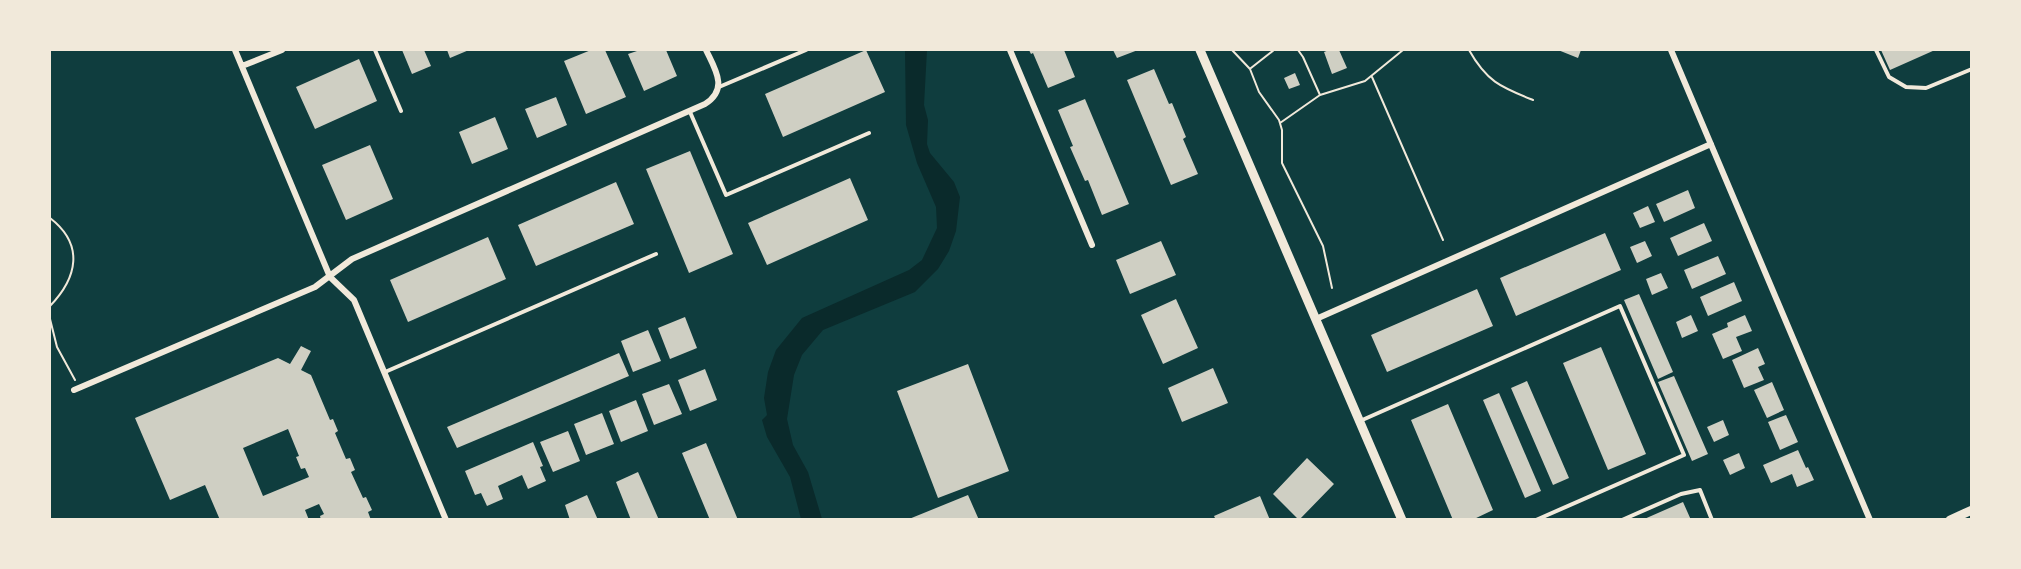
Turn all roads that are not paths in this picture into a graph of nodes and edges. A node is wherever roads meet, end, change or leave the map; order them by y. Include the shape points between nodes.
1 (235, 50) edge
2 (282, 50) edge
3 (375, 50) edge
4 (706, 50) edge
5 (806, 50) edge
6 (1010, 50) edge
7 (1200, 50) edge
8 (1671, 50) edge
9 (1876, 50) edge
10 (242, 66) junction
11 (1971, 69) edge
12 (717, 90) junction
13 (401, 111) dead end
14 (690, 112) junction
15 (869, 133) dead end
16 (1711, 144) junction
17 (1092, 245) dead end
18 (656, 254) dead end
19 (330, 277) junction
20 (1316, 319) junction
21 (384, 373) junction
22 (77, 389) road end
23 (1359, 422) junction
24 (1971, 510) edge
25 (446, 519) edge
26 (1401, 519) edge
27 (1536, 519) edge
28 (1622, 519) edge
29 (1712, 519) edge
30 (1870, 519) edge
31 (1950, 519) edge

1 - 10 street
2 - 10 street
3 - 13 lane
4 - 12 street via 717,75
5 - 12 lane
6 - 17 street
7 - 20 street
8 - 16 street
9 - 11 lane via 1889,78 1906,87 1926,88
10 - 19 street
12 - 14 street via 711,100
14 - 15 lane via 726,195
14 - 19 street via 352,259
16 - 20 street
16 - 30 street
18 - 21 lane
19 - 21 street via 354,300
19 - 22 street via 315,287
20 - 23 street
21 - 25 street
23 - 26 street
23 - 27 lane via 1620,306 1684,455
24 - 31 street
28 - 29 lane via 1700,490

